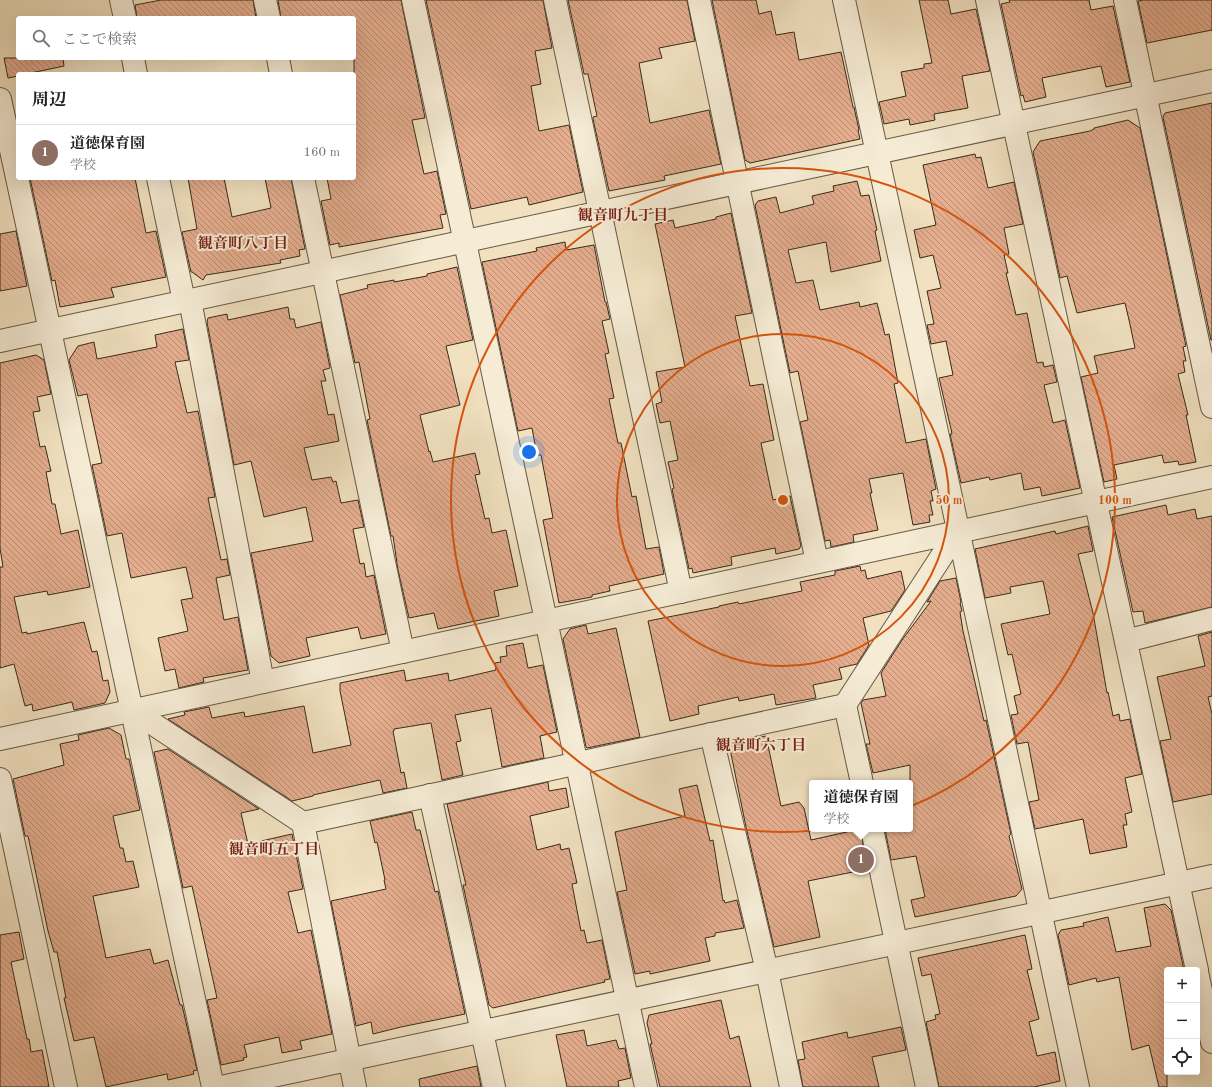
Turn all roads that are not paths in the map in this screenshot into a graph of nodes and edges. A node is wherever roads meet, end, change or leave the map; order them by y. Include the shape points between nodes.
1 (121, 0) edge
2 (265, 0) edge
3 (413, 0) edge
4 (555, 0) edge
5 (699, 0) edge
6 (844, 0) edge
7 (987, 0) edge
8 (1125, 0) edge
9 (125, 16) edge
10 (269, 16) edge
11 (133, 60) edge
12 (278, 60) edge
13 (136, 72) edge
14 (281, 72) edge
15 (1212, 81) edge
16 (1145, 95) junction
17 (0, 100) edge
18 (1014, 123) junction
19 (877, 153) junction
20 (16, 175) edge
21 (17, 180) edge
22 (158, 180) edge
23 (303, 180) edge
24 (738, 182) junction
25 (600, 212) junction
26 (464, 241) junction
27 (323, 272) junction
28 (187, 301) junction
29 (49, 330) junction
30 (0, 341) edge
31 (1212, 407) edge
32 (1212, 477) edge
33 (1096, 502) junction
34 (958, 532) junction
35 (817, 562) junction
36 (681, 592) junction
37 (1212, 619) edge
38 (546, 621) junction
39 (1126, 641) junction
40 (403, 652) junction
41 (264, 682) junction
42 (845, 705) junction
43 (132, 710) junction
44 (711, 734) junction
45 (0, 739) edge
46 (577, 763) junction
47 (0, 779) edge
48 (861, 780) edge
49 (430, 795) junction
50 (303, 823) junction
51 (873, 832) edge
52 (1212, 876) edge
53 (1178, 883) junction
54 (1040, 912) junction
55 (896, 943) junction
56 (1196, 967) edge
57 (767, 971) junction
58 (1200, 985) edge
59 (627, 1000) junction
60 (482, 1031) junction
61 (1212, 1042) edge
62 (349, 1060) junction
63 (66, 1087) edge
64 (213, 1087) edge
65 (221, 1087) edge
66 (356, 1087) edge
67 (494, 1087) edge
68 (646, 1087) edge
69 (791, 1087) edge
70 (927, 1087) edge
71 (1078, 1087) edge

1 - 9 street
2 - 10 street
3 - 26 street
4 - 25 street
5 - 24 street
6 - 19 street
7 - 18 street
8 - 16 street
11 - 13 street
12 - 14 street
15 - 16 street
16 - 18 street
16 - 31 street
17 - 20 street
18 - 19 street
18 - 33 street
19 - 24 street
19 - 34 street
21 - 29 street
22 - 28 street
23 - 27 street
24 - 25 street
24 - 35 street
25 - 26 street
25 - 36 street
26 - 27 street
26 - 38 street
27 - 28 street
27 - 40 street
28 - 29 street
28 - 41 street
29 - 30 street
29 - 43 street
32 - 33 street
33 - 34 street
33 - 39 street
34 - 35 street
34 - 42 street
34 - 54 street
35 - 36 street
36 - 38 street
37 - 39 street
38 - 40 street
38 - 46 street
39 - 53 street
40 - 41 street
41 - 43 street
42 - 44 street
42 - 48 street
43 - 45 street
43 - 50 street
43 - 64 street
44 - 46 street
44 - 57 street
46 - 49 street
46 - 59 street
47 - 63 street
49 - 50 street
49 - 60 street
50 - 62 street
51 - 55 street
52 - 53 street
53 - 54 street
53 - 56 street
54 - 55 street
54 - 71 street
55 - 57 street
55 - 70 street
57 - 59 street
57 - 69 street
58 - 61 street
59 - 60 street
59 - 68 street
60 - 62 street
60 - 67 street
62 - 65 street
62 - 66 street

